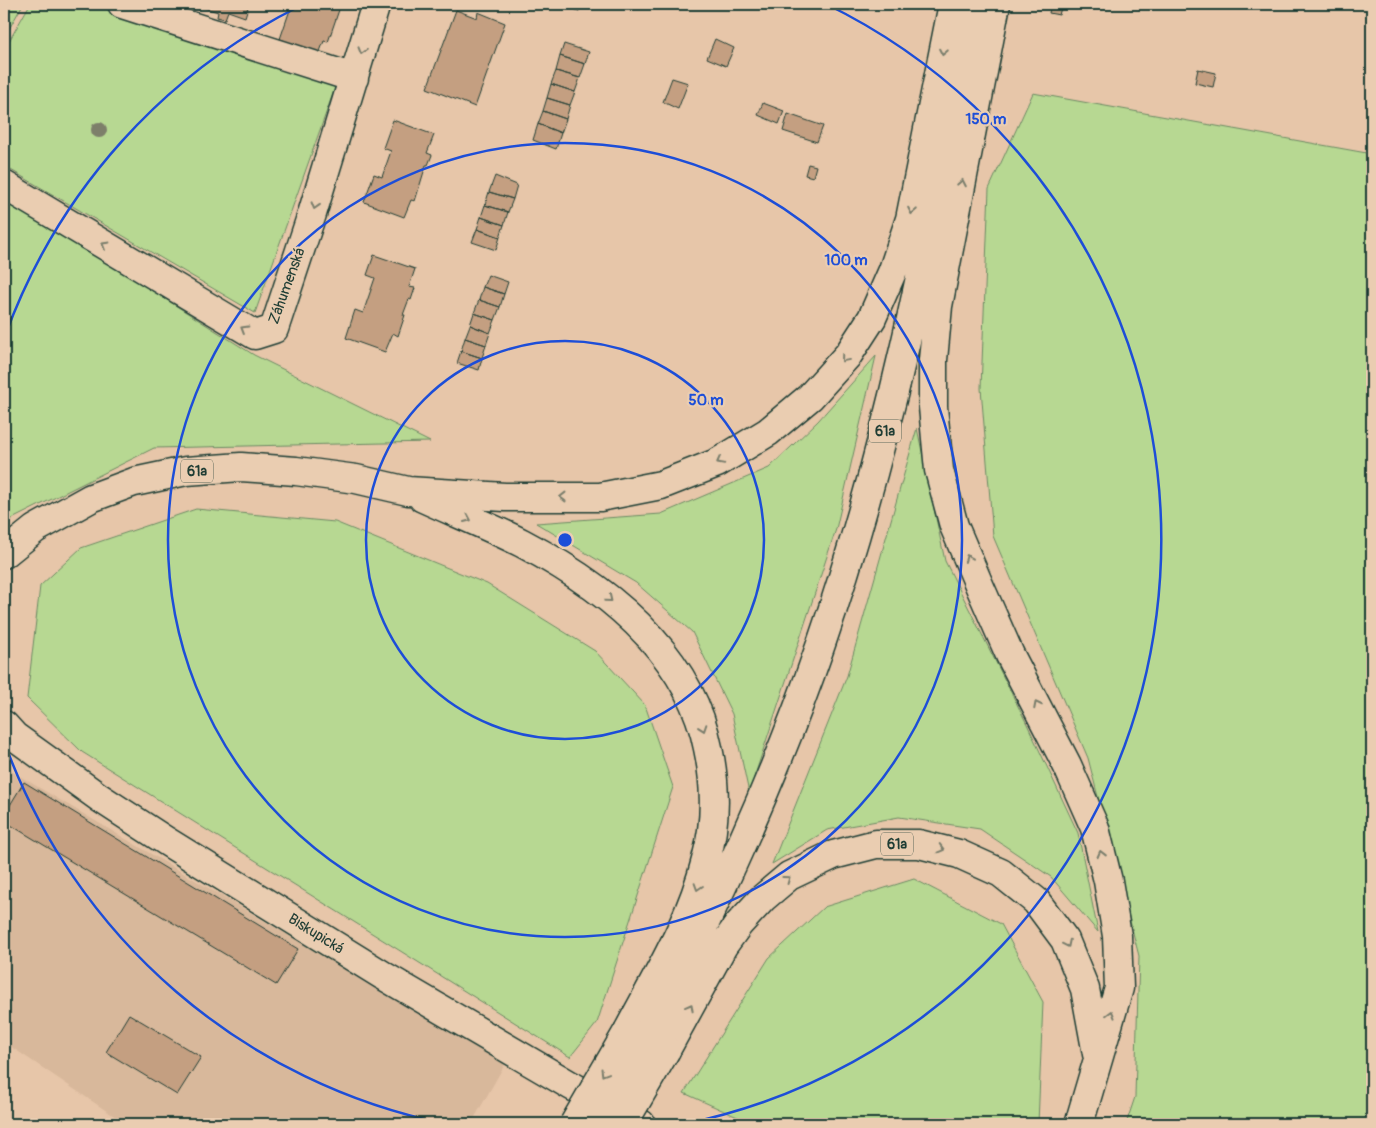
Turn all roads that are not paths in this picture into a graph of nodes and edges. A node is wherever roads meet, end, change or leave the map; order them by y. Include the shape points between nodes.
1 (122, 4) edge
2 (376, 4) edge
3 (953, 4) edge
4 (974, 4) edge
5 (996, 4) edge
6 (354, 78) junction
7 (4, 185) edge
8 (408, 491) junction
9 (4, 554) edge
10 (4, 725) edge
11 (647, 1040) junction
12 (1098, 1060) junction
13 (574, 1124) edge
14 (599, 1124) edge
15 (624, 1124) edge
16 (641, 1124) edge
17 (1080, 1124) edge

1 - 6 main road
2 -> 6 main road, Záhumenská
3 -> 8 main road, 61a via 910,219 893,270 872,318 848,355 810,397 768,432 717,463 661,485 600,497 505,497
4 - 11 main road, 61a via 940,183 888,419 855,538 787,740 699,940
12 -> 5 main road, 61a via 1118,988 1117,936 1095,828 1068,765 1010,654 980,588 954,526 939,470 933,407 938,306
6 -> 7 main road, Záhumenská via 274,330 255,335
8 - 9 main road, 61a via 356,479 296,471 241,467 186,472 134,482 90,498 35,529
8 -> 11 main road, 61a via 522,543 565,567 636,621 667,656 690,693 705,733 713,773 713,825 692,903 666,960
10 - 16 main road, Biskupická via 14,736 166,842 384,976
11 -> 12 main road, 61a via 739,924 789,876 833,855 876,844 919,844 960,854 1001,873 1036,901 1066,940 1085,989
11 -> 13 main road, 61a, bridge
11 - 14 main road, 61a, bridge
11 - 15 main road, bridge
12 - 17 main road, 61a

